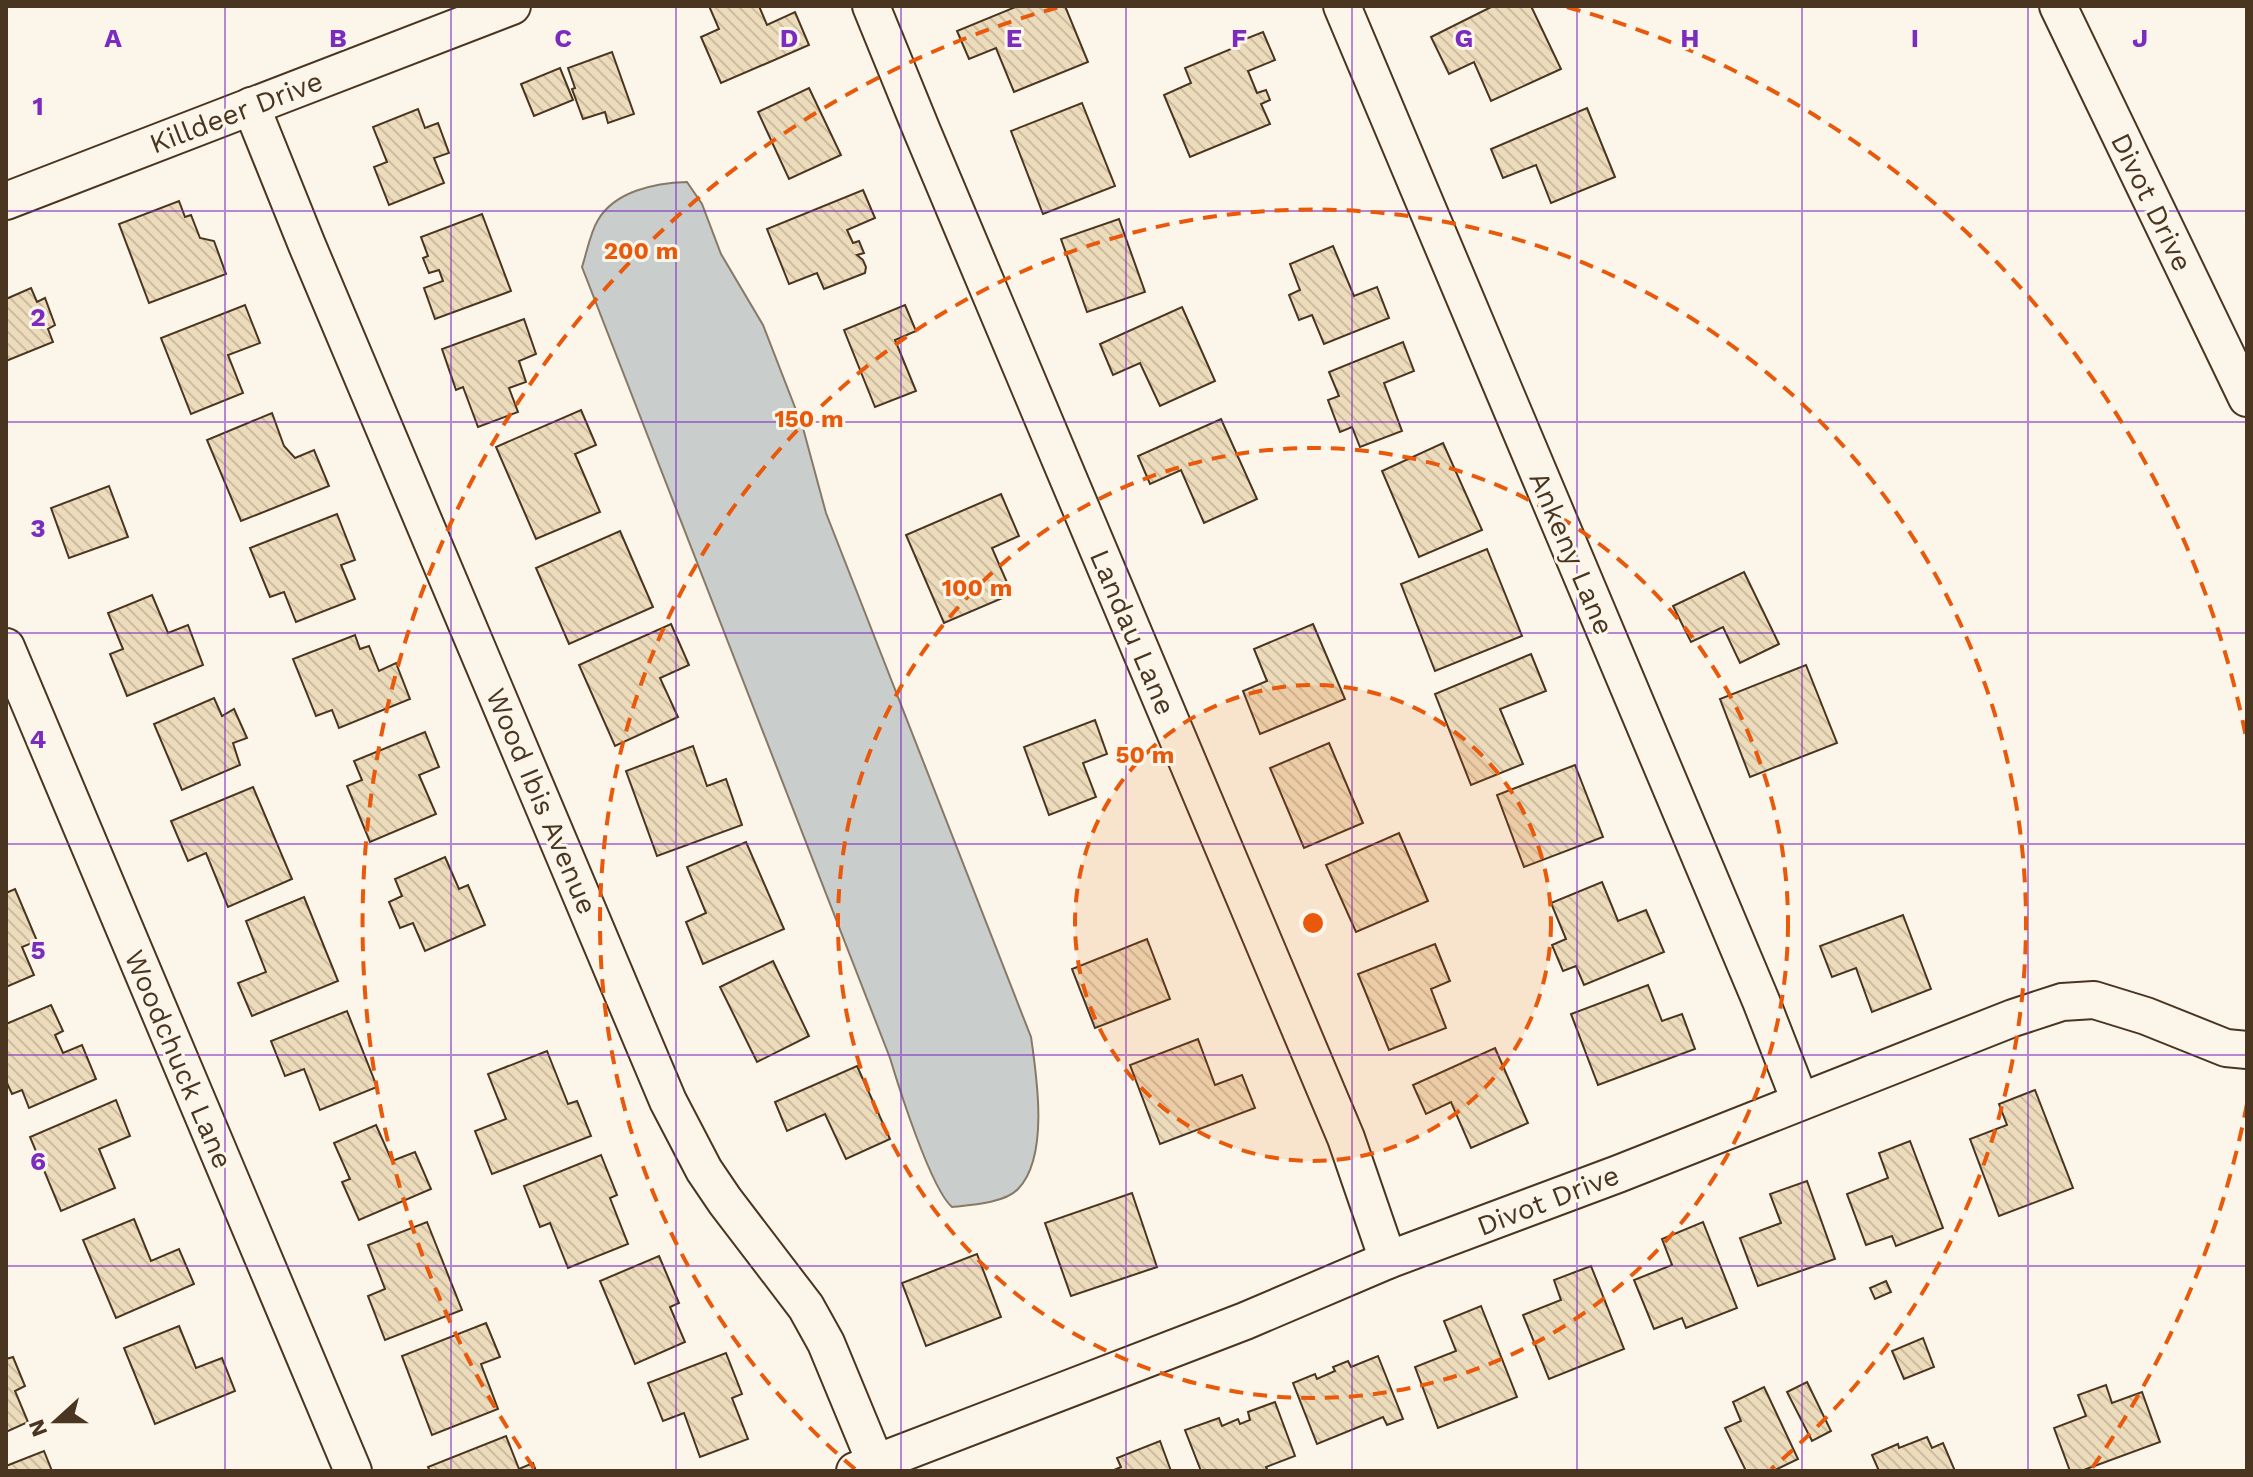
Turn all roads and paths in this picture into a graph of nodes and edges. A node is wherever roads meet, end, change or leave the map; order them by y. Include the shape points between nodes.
1 (512, 6) edge
2 (871, 6) edge
3 (1342, 6) edge
4 (2058, 6) edge
5 (251, 106) junction
6 (6, 201) edge
7 (2247, 398) edge
8 (6, 647) edge
9 (2247, 1050) edge
10 (1800, 1101) junction
11 (1388, 1260) junction
12 (870, 1468) edge
13 (353, 1471) edge

1 - 5 street, Killdeer Drive
2 - 11 street, Landau Lane via 1340,1123
3 - 10 street, Ankeny Lane
4 - 7 street, Divot Drive
5 - 6 street, Killdeer Drive
5 - 12 street, Wood Ibis Avenue via 668,1101 704,1170 806,1307 826,1343
8 - 13 street, Woodchuck Lane
9 - 10 street, Divot Drive via 2226,1048 2094,1000 2062,1002
10 - 11 street, Divot Drive
11 - 12 street, Divot Drive

